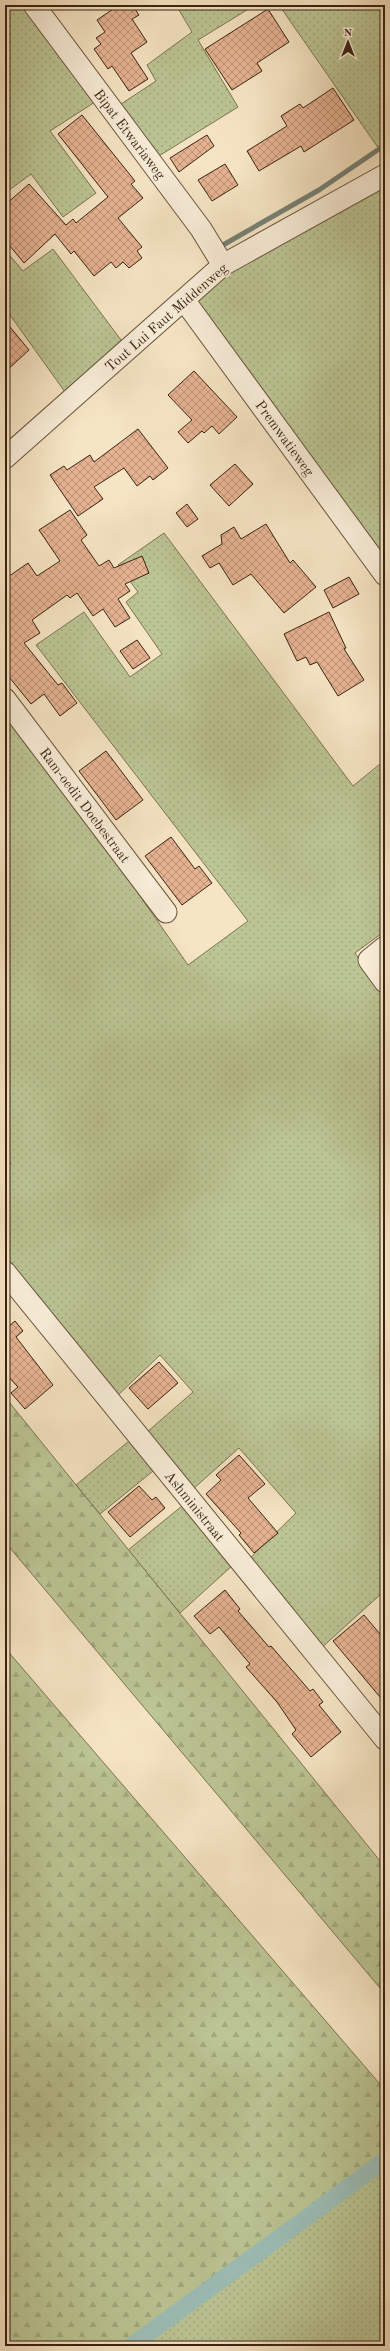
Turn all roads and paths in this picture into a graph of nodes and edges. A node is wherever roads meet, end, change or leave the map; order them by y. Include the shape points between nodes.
1 (34, 5) edge
2 (385, 175) edge
3 (223, 265) junction
4 (184, 300) junction
5 (5, 458) edge
6 (385, 575) edge
7 (5, 699) edge
8 (166, 912) dead end
9 (385, 947) edge
10 (385, 982) edge
11 (5, 1272) edge
12 (385, 1739) edge

1 - 3 street, Bipat Etwariaweg via 201,229
2 - 3 street, Tout Lui Faut Middenweg
3 - 4 street, Tout Lui Faut Middenweg
4 - 5 street, Tout Lui Faut Middenweg
4 - 6 street, Premwatieweg
7 - 8 street, Ram-oedit Doebestraat
9 - 10 street via 369,960
11 - 12 street, Ashministraat

